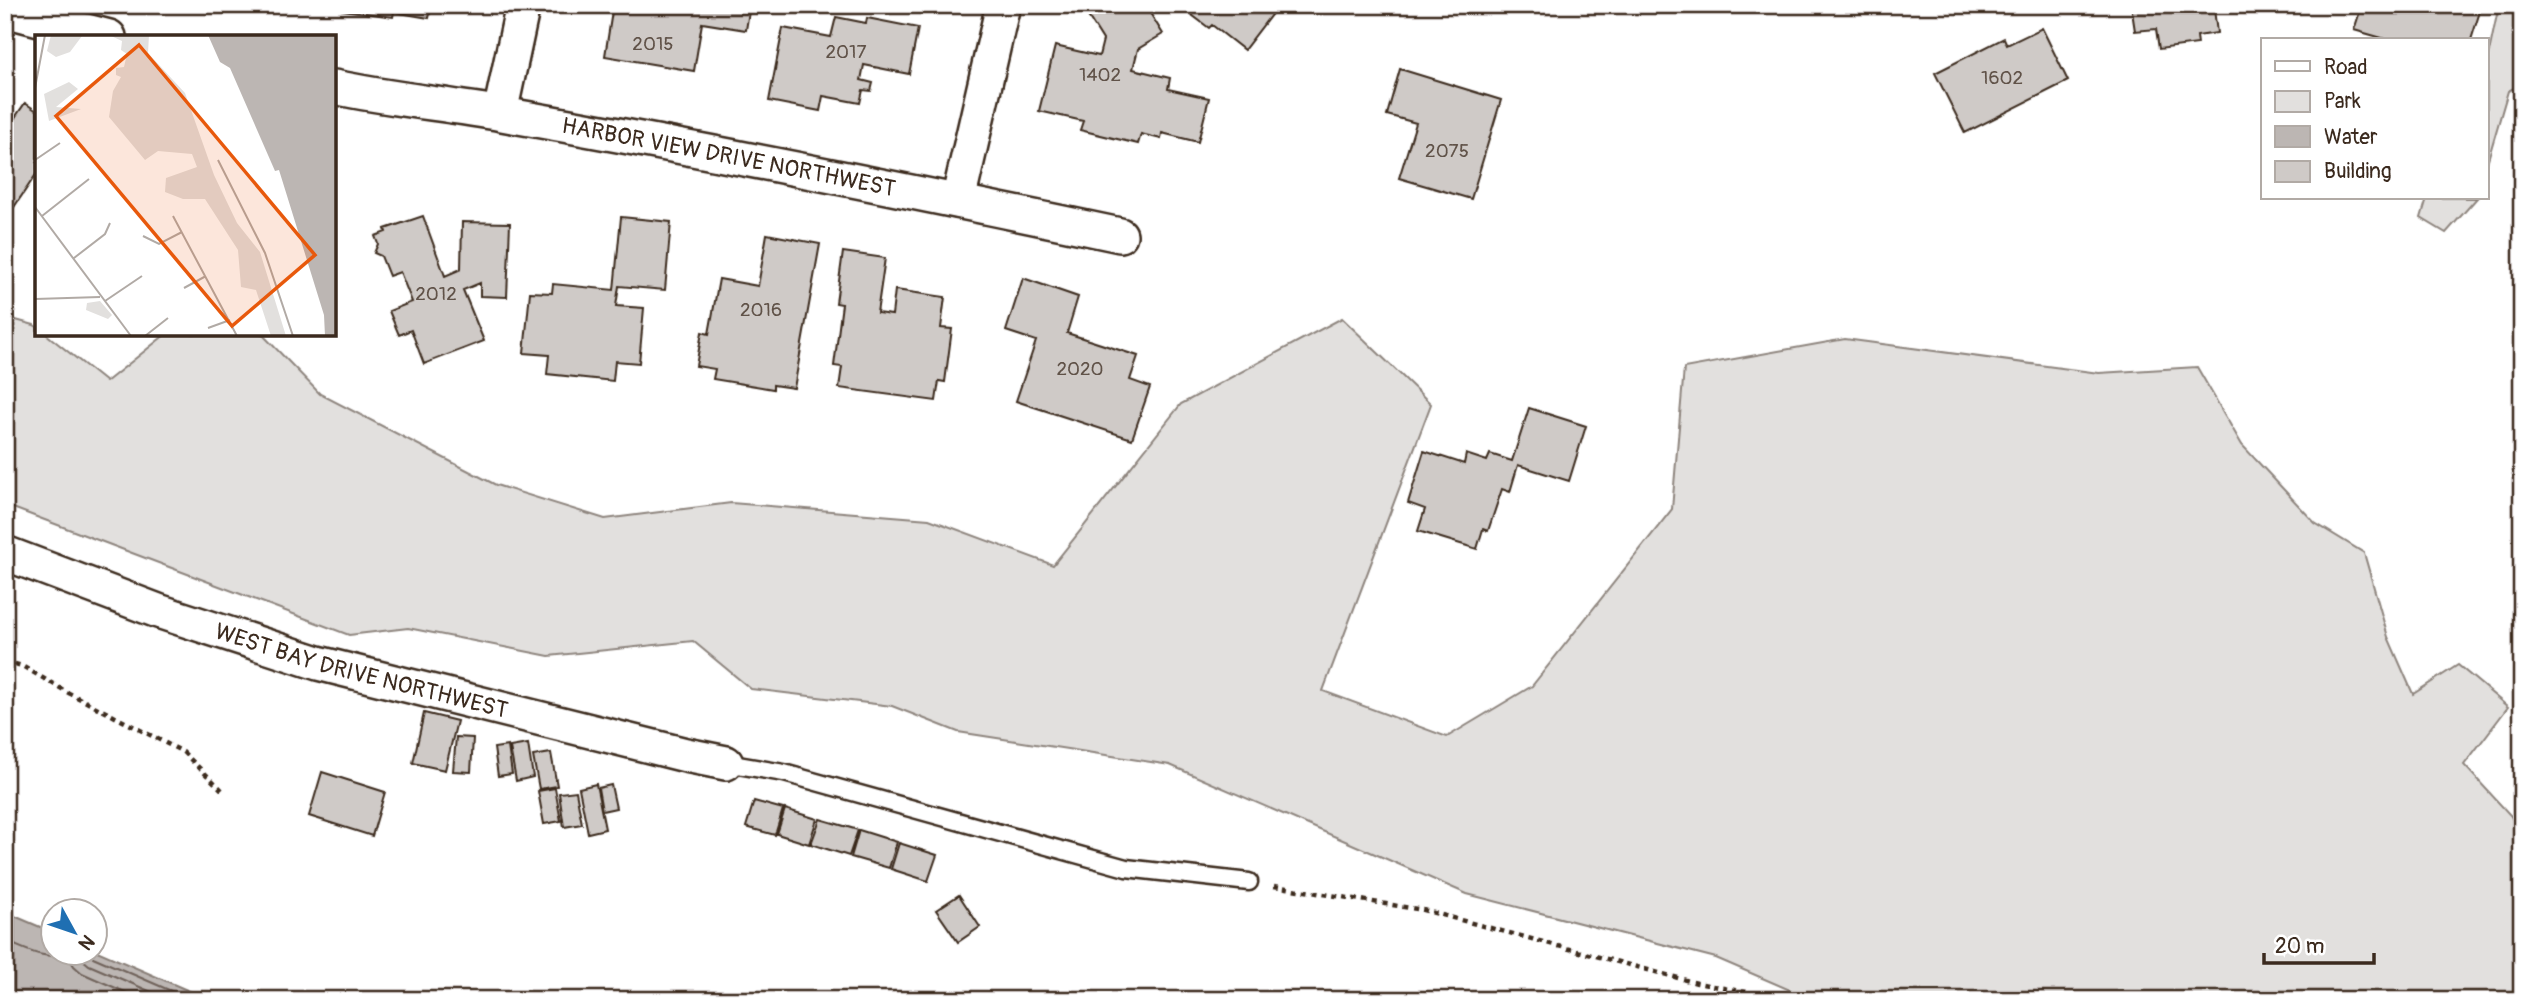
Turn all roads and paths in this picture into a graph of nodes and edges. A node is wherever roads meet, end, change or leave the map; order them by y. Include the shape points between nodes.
1 (523, 5) edge
2 (1003, 5) edge
3 (5, 10) edge
4 (52, 14) edge
5 (104, 35) edge
6 (336, 87) edge
7 (500, 113) junction
8 (958, 201) junction
9 (1120, 235) dead end
10 (5, 553) edge
11 (5, 660) edge
12 (726, 763) joint
13 (222, 790) dead end
14 (1249, 882) joint
15 (1788, 1000) edge

1 - 7 street
2 - 8 street
3 - 4 street
4 - 5 street
6 - 7 street, HARBOR VIEW DRIVE NORTHWEST
7 - 8 street, HARBOR VIEW DRIVE NORTHWEST
8 - 9 street, HARBOR VIEW DRIVE NORTHWEST
10 - 12 street, WEST BAY DRIVE NORTHWEST via 158,611 318,663
11 - 13 path via 183,752
12 - 14 lane via 784,773 1126,868
14 - 15 path via 1423,910 1697,983

